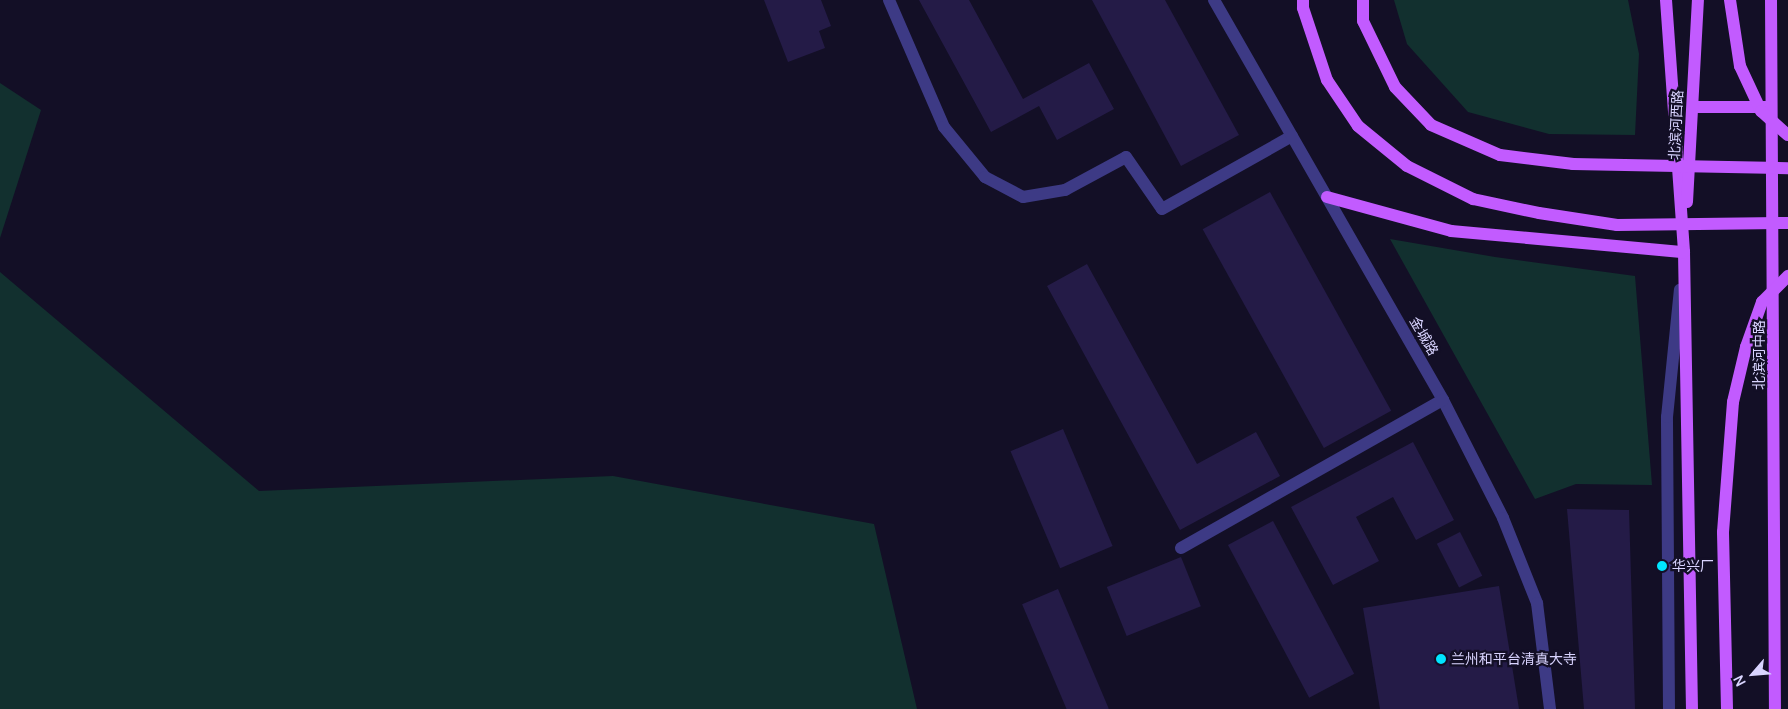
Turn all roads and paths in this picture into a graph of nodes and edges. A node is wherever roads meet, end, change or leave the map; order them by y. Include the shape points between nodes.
1 (889, 0) edge
2 (1214, 0) edge
3 (1303, 0) edge
4 (1364, 0) edge
5 (1666, 0) edge
6 (1698, 0) edge
7 (1730, 0) edge
8 (1771, 0) edge
9 (1693, 107) junction
10 (1772, 107) junction
11 (1788, 135) edge
12 (1292, 136) junction
13 (1788, 168) edge
14 (1327, 197) junction
15 (1788, 223) edge
16 (1684, 252) junction
17 (1788, 276) edge
18 (1443, 400) junction
19 (1180, 548) dead end
20 (1550, 709) edge
21 (1669, 709) edge
22 (1692, 709) edge
23 (1727, 709) edge
24 (1775, 709) edge

1 - 12 street via 944,127 985,177 1023,197 1065,190 1126,157 1162,209
2 - 12 street, 金城路
3 - 15 main road, bridge via 1327,80 1358,126 1407,166 1473,199 1539,213 1617,224
4 - 13 main road, bridge via 1363,21 1395,87 1431,124 1500,155 1573,164
5 - 16 main road
6 - 9 main road, 北滨河西路
7 - 11 main road, bridge via 1740,66 1760,111
8 - 10 main road, 北滨河中路
9 - 10 main road
9 - 16 main road, 北滨河西路
10 - 24 main road, 北滨河中路
12 - 14 street, 金城路
14 - 16 main road via 1451,232
14 - 18 street, 金城路
16 - 21 street via 1667,417
16 - 22 main road
17 - 23 main road, bridge via 1762,302 1746,347 1733,402 1723,532
18 - 19 street
18 - 20 street, 金城路 via 1503,518 1537,603

